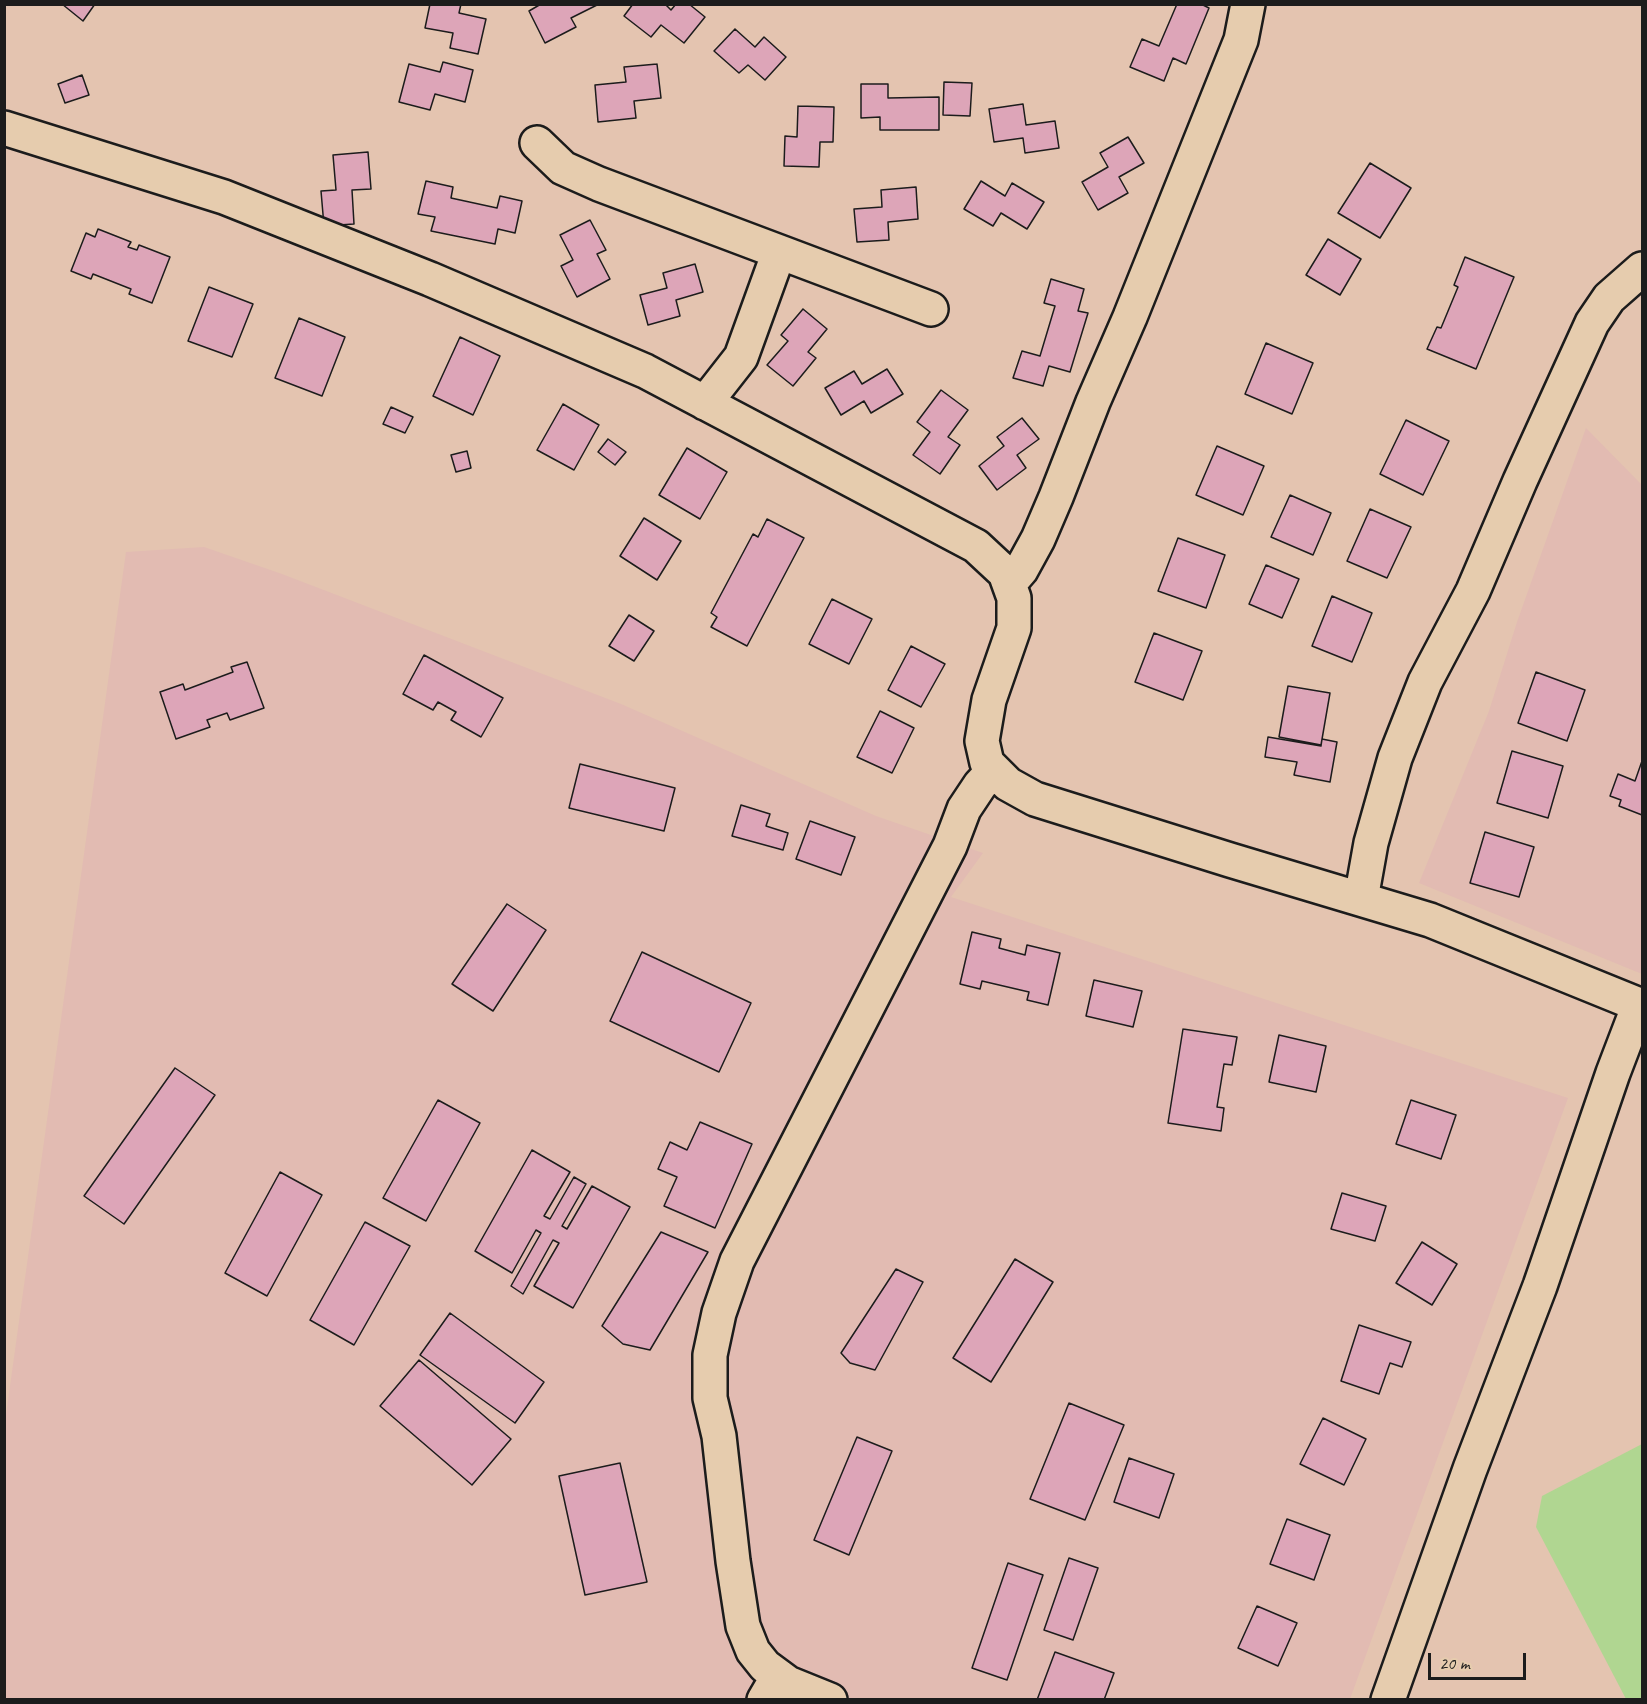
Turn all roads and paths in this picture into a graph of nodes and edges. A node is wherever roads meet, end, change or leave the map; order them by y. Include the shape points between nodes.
1 (1248, 4) edge
2 (4, 128) edge
3 (537, 143) dead end
4 (779, 252) junction
5 (1642, 269) edge
6 (931, 309) dead end
7 (705, 403) junction
8 (1009, 584) junction
9 (994, 770) junction
10 (1361, 900) junction
11 (1641, 1005) edge
12 (771, 1688) edge
13 (830, 1700) edge
14 (1388, 1700) edge

1 - 8 street via 1240,40 1056,497 1038,539
2 - 7 street via 224,197 452,288 645,371
3 - 4 street via 563,168
4 - 6 street
4 - 7 street via 741,357
5 - 10 street via 1609,298 1592,323 1473,591 1425,682 1395,758 1371,843
7 - 8 street via 976,546 1005,573
8 - 9 street via 1014,598 1014,628 989,700 982,741 987,763
9 - 10 street via 1008,784 1035,799
9 - 12 street via 964,809 950,846 737,1261 719,1313 710,1355 710,1398 719,1436 743,1626 753,1651 765,1666
10 - 11 street via 1430,920
11 - 14 street via 1613,1073 1540,1286
12 - 13 street via 788,1683

